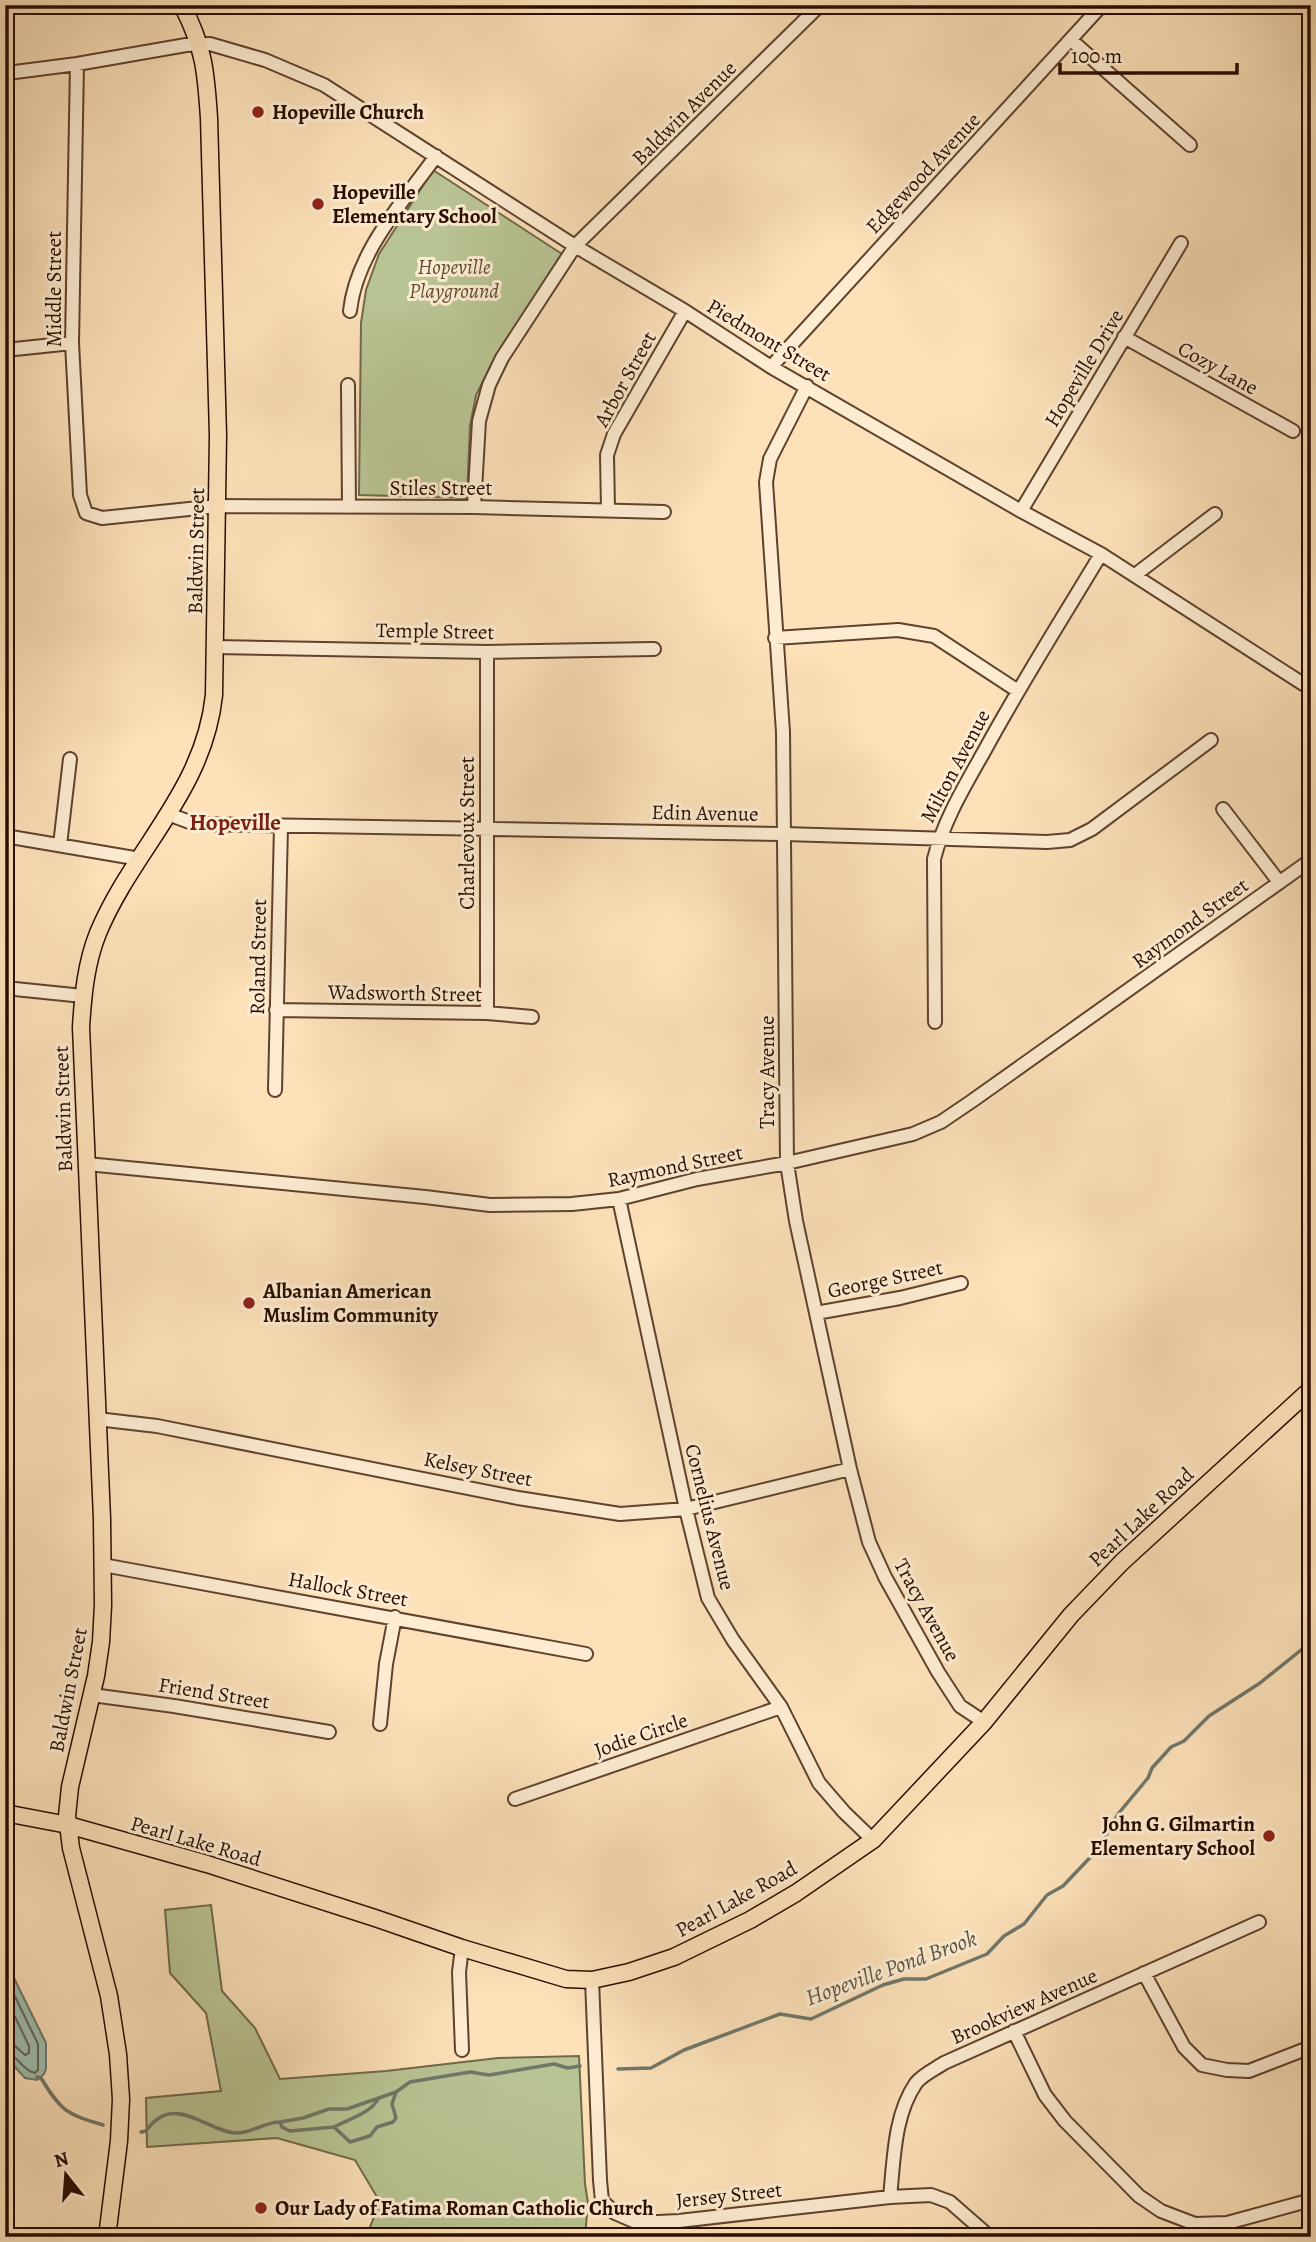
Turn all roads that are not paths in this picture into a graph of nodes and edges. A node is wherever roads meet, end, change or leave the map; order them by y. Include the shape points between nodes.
1 (182, 5) edge
2 (820, 5) edge
3 (1102, 5) edge
4 (1071, 40) junction
5 (200, 44) junction
6 (76, 64) junction
7 (15, 72) dead end
8 (1190, 145) dead end
9 (436, 156) junction
10 (1181, 243) dead end
11 (575, 246) junction
12 (350, 311) dead end
13 (685, 312) junction
14 (1124, 337) junction
15 (72, 343) junction
16 (5, 350) edge
17 (771, 367) junction
18 (348, 384) dead end
19 (807, 386) junction
20 (1293, 431) dead end
21 (218, 506) junction
22 (349, 506) junction
23 (474, 507) junction
24 (608, 509) junction
25 (664, 512) dead end
26 (1021, 512) junction
27 (86, 513) joint
28 (1214, 514) dead end
29 (1101, 554) junction
30 (1135, 575) junction
31 (775, 638) junction
32 (216, 647) junction
33 (654, 649) dead end
34 (487, 652) junction
35 (1311, 689) edge
36 (1018, 691) junction
37 (1210, 740) dead end
38 (70, 759) dead end
39 (1223, 809) dead end
40 (168, 814) junction
41 (281, 826) junction
42 (486, 829) junction
43 (784, 834) junction
44 (5, 836) edge
45 (939, 840) junction
46 (60, 845) junction
47 (140, 859) junction
48 (1311, 860) edge
49 (1279, 882) junction
50 (5, 988) edge
51 (83, 996) junction
52 (276, 1010) junction
53 (487, 1013) junction
54 (532, 1017) dead end
55 (935, 1022) dead end
56 (275, 1090) dead end
57 (787, 1163) junction
58 (87, 1164) junction
59 (619, 1199) junction
60 (961, 1283) dead end
61 (816, 1312) junction
62 (1311, 1388) edge
63 (97, 1419) junction
64 (850, 1469) junction
65 (686, 1509) junction
66 (103, 1565) junction
67 (395, 1617) junction
68 (586, 1654) dead end
69 (92, 1695) junction
70 (780, 1707) junction
71 (984, 1722) junction
72 (380, 1724) dead end
73 (329, 1732) dead end
74 (515, 1799) dead end
75 (5, 1813) edge
76 (68, 1825) junction
77 (873, 1840) junction
78 (1259, 1922) dead end
79 (461, 1948) junction
80 (1144, 1973) junction
81 (592, 1980) junction
82 (1014, 2031) junction
83 (1311, 2047) edge
84 (462, 2050) dead end
85 (890, 2197) junction
86 (1311, 2200) edge
87 (679, 2221) junction
88 (1195, 2231) edge
89 (107, 2237) edge
90 (680, 2237) edge
91 (990, 2237) edge

1 - 5 main road, Baldwin Street
2 - 11 street, Baldwin Avenue
3 - 4 street, Edgewood Avenue
4 - 8 street
4 - 17 street, Edgewood Avenue
5 - 6 street
5 - 9 street, Piedmont Street via 252,56 324,85
5 - 21 main road, Baldwin Street via 207,77 210,146
6 - 7 street
6 - 15 street, Middle Street
9 - 11 street, Piedmont Street
9 - 12 street via 368,254 352,291
10 - 14 street, Hopeville Drive
11 - 13 street, Piedmont Street
11 - 23 street, Baldwin Avenue via 489,385 479,421
13 - 17 street, Piedmont Street
13 - 24 street, Arbor Street via 614,434 607,455
14 - 20 street, Cozy Lane
14 - 26 street, Hopeville Drive
15 - 16 street
15 - 27 street, Middle Street via 80,495
17 - 19 street, Piedmont Street
18 - 22 street
19 - 26 street, Piedmont Street
19 - 31 street, Tracy Avenue via 770,459 766,482
21 - 22 street, Stiles Street
21 - 27 street, Stiles Street via 102,517
21 - 32 main road, Baldwin Street
22 - 23 street, Stiles Street
23 - 24 street, Stiles Street
24 - 25 street, Stiles Street
26 - 29 street, Piedmont Street
28 - 30 street
29 - 30 street, Piedmont Street
29 - 36 street, Milton Avenue
30 - 35 street, Piedmont Street
31 - 36 street via 898,630 934,636
31 - 43 street, Tracy Avenue via 783,732
32 - 34 street, Temple Street
32 - 40 main road, Baldwin Street via 207,735
33 - 34 street, Temple Street
34 - 42 street, Charlevoux Street
36 - 45 street, Milton Avenue
37 - 45 street, Edin Avenue via 1092,829 1070,840
38 - 46 street
39 - 49 street
40 - 41 street, Edin Avenue via 195,824
40 - 47 main road, Baldwin Street
41 - 42 street, Edin Avenue
41 - 52 street, Roland Street
42 - 43 street, Edin Avenue
42 - 53 street, Charlevoux Street
43 - 45 street, Edin Avenue
43 - 57 street, Tracy Avenue
44 - 46 street
45 - 55 street, Milton Avenue via 934,859
46 - 47 street
47 - 51 main road, Baldwin Street via 99,930
48 - 49 street, Raymond Street
49 - 57 street, Raymond Street via 941,1122 913,1134
50 - 51 street
51 - 58 main road, Baldwin Street
52 - 53 street, Wadsworth Street
52 - 56 street, Roland Street
53 - 54 street, Wadsworth Street
57 - 59 street, Raymond Street
57 - 61 street, Tracy Avenue
58 - 59 street, Raymond Street via 490,1205
58 - 63 main road, Baldwin Street
59 - 65 street, Cornelius Avenue
60 - 61 street, George Street
61 - 64 street, Tracy Avenue
62 - 71 main road, Pearl Lake Road via 1113,1571
63 - 65 street, Kelsey Street via 157,1426 588,1510 620,1514
63 - 66 main road, Baldwin Street
64 - 65 street, Kelsey Street
64 - 71 street, Tracy Avenue via 869,1542 886,1577 960,1706
65 - 70 street, Cornelius Avenue via 708,1598
66 - 67 street, Hallock Street
66 - 69 main road, Baldwin Street via 102,1630
67 - 68 street, Hallock Street
67 - 72 street
69 - 73 street, Friend Street
69 - 76 main road, Baldwin Street via 70,1787
70 - 74 street, Jodie Circle
70 - 77 street, Cornelius Avenue via 818,1783
71 - 77 main road, Pearl Lake Road
75 - 76 main road, Pearl Lake Road
76 - 79 main road, Pearl Lake Road via 220,1868
76 - 89 main road, Baldwin Street via 109,1996 118,2054 120,2128
77 - 81 main road, Pearl Lake Road via 750,1920 674,1957
78 - 80 street, Brookview Avenue
79 - 81 main road, Pearl Lake Road via 566,1979
79 - 84 street
80 - 82 street, Brookview Avenue
80 - 83 street via 1184,2048 1202,2065 1249,2071
81 - 87 street, Jersey Street via 602,2201 638,2223
82 - 85 street, Brookview Avenue via 943,2063 918,2081 905,2106 896,2143
82 - 88 street via 1045,2095 1065,2121 1139,2196
85 - 87 street, Jersey Street
85 - 91 street, Jersey Street via 931,2195 950,2202
86 - 88 street
87 - 90 street

